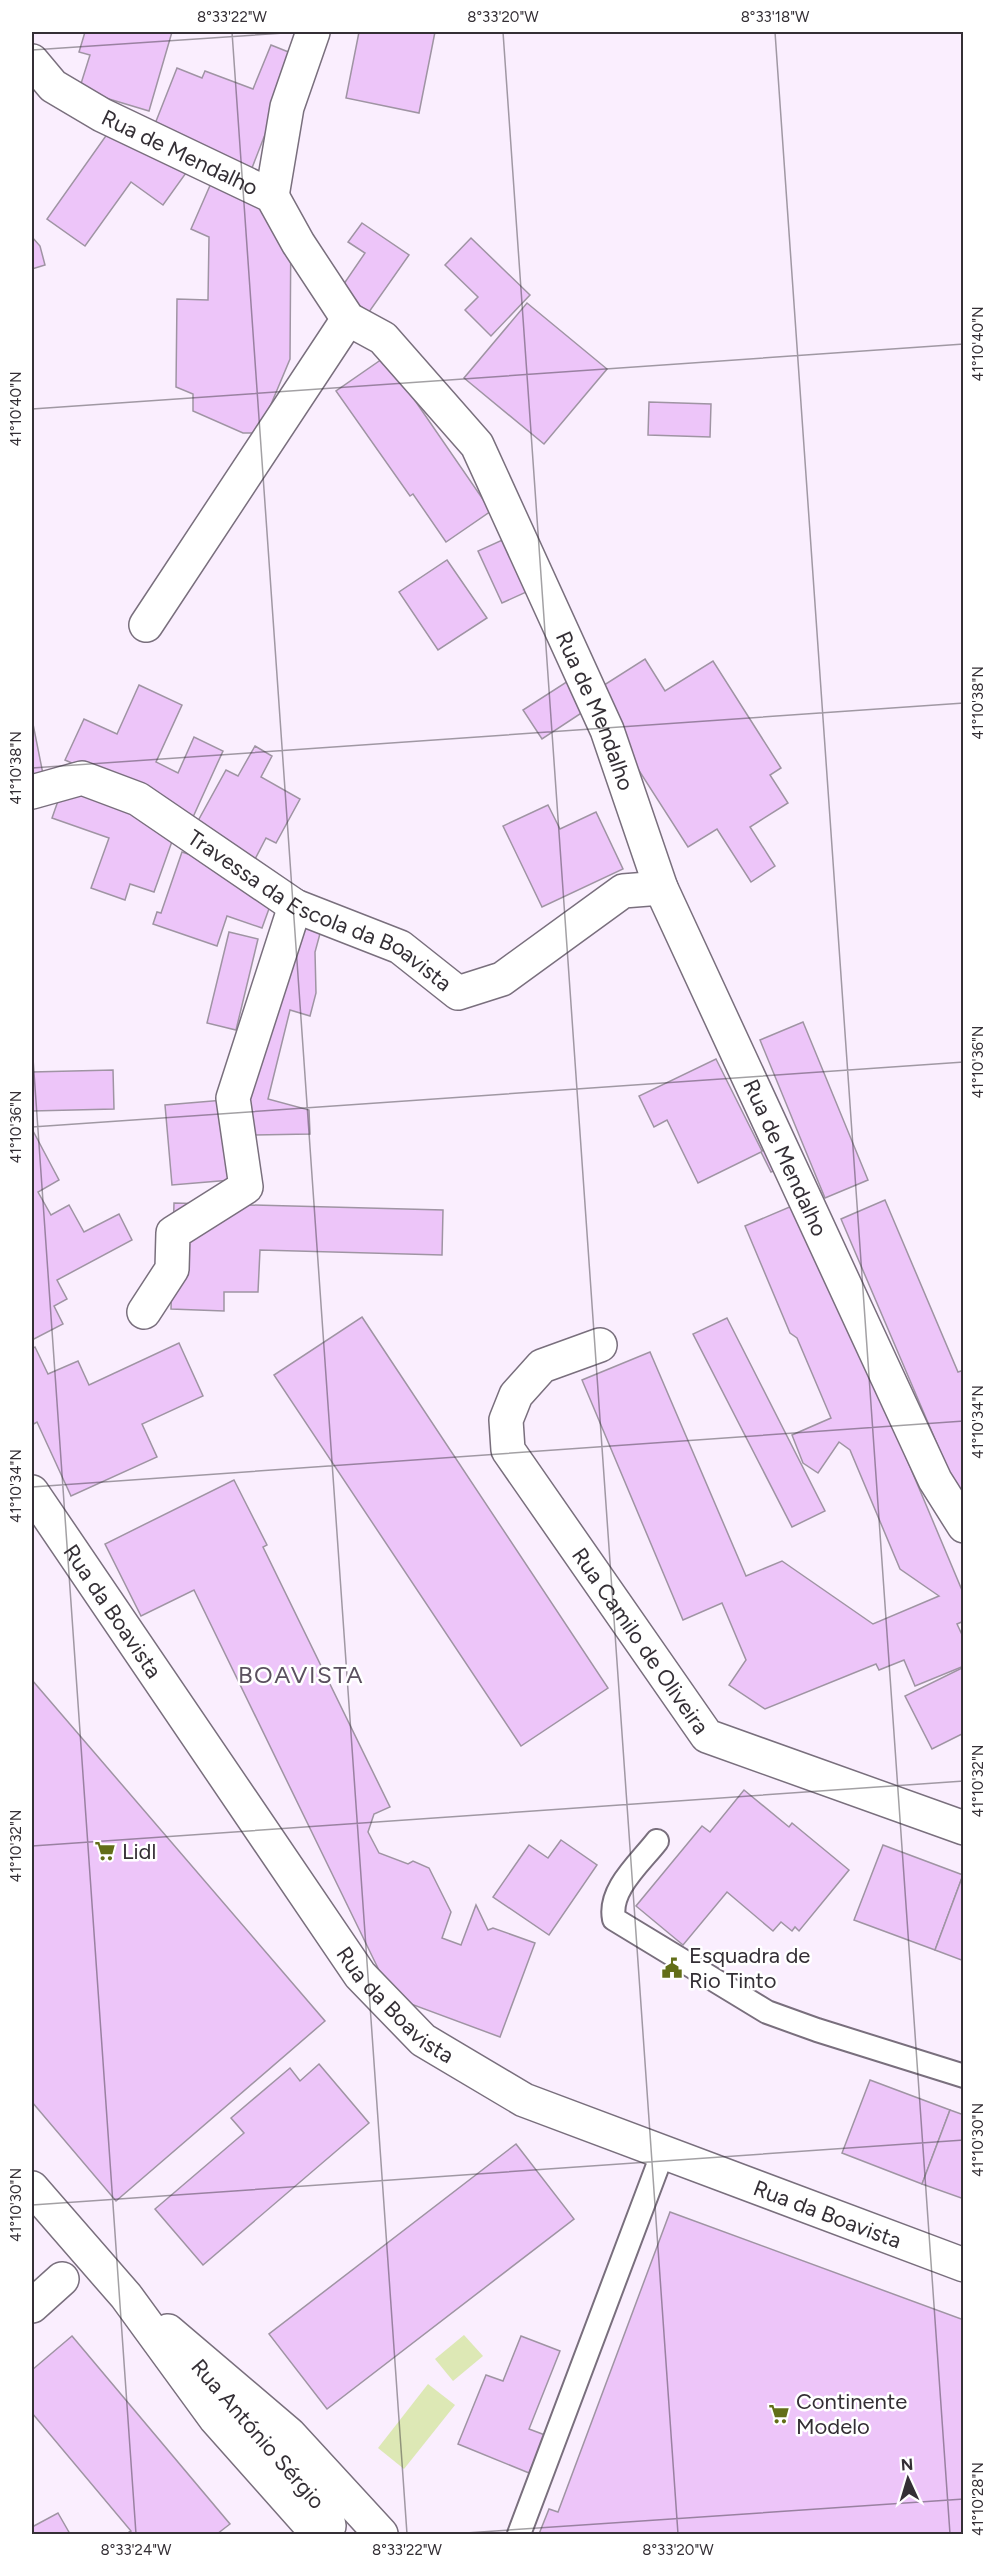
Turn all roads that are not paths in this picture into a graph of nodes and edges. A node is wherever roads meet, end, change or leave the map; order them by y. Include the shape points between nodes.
1 (313, 32) edge
2 (32, 61) edge
3 (42, 94) edge
4 (272, 196) junction
5 (348, 319) junction
6 (146, 626) dead end
7 (32, 792) edge
8 (661, 888) junction
9 (295, 906) junction
10 (144, 1312) dead end
11 (600, 1345) dead end
12 (32, 1492) edge
13 (963, 1526) edge
14 (963, 1828) edge
15 (657, 1841) dead end
16 (963, 2076) edge
17 (663, 2152) junction
18 (32, 2188) edge
19 (963, 2265) edge
20 (63, 2279) dead end
21 (126, 2296) junction
22 (32, 2306) edge
23 (175, 2338) junction
24 (307, 2527) edge
25 (325, 2535) edge
26 (381, 2535) edge
27 (519, 2535) edge

1 - 4 street via 287,107
2 - 3 street, Rua de Mendalho
3 - 4 street, Rua de Mendalho via 102,115
4 - 5 street, Rua de Mendalho
5 - 6 street
5 - 8 street, Rua de Mendalho via 383,338 477,445 607,730
7 - 9 street, Travessa da Escola da Boavista via 82,778 138,799
8 - 9 street, Travessa da Escola da Boavista via 623,891 502,979 458,993 400,947
8 - 13 street, Rua de Mendalho via 934,1480
9 - 10 street via 233,1098 246,1187 174,1233 172,1269
11 - 14 street, Rua Camilo de Oliveira via 542,1366 516,1395 506,1420 508,1450 707,1736
12 - 17 street, Rua da Boavista via 360,1975 423,2040 524,2100
15 - 16 lane via 617,1893 612,1908 614,1919 767,2012
17 - 19 street, Rua da Boavista
17 - 27 lane
18 - 21 street
20 - 22 street
21 - 23 street
21 - 24 street via 215,2418
23 - 25 street, Rua António Sérgio via 326,2511 329,2526
23 - 26 street via 289,2434

